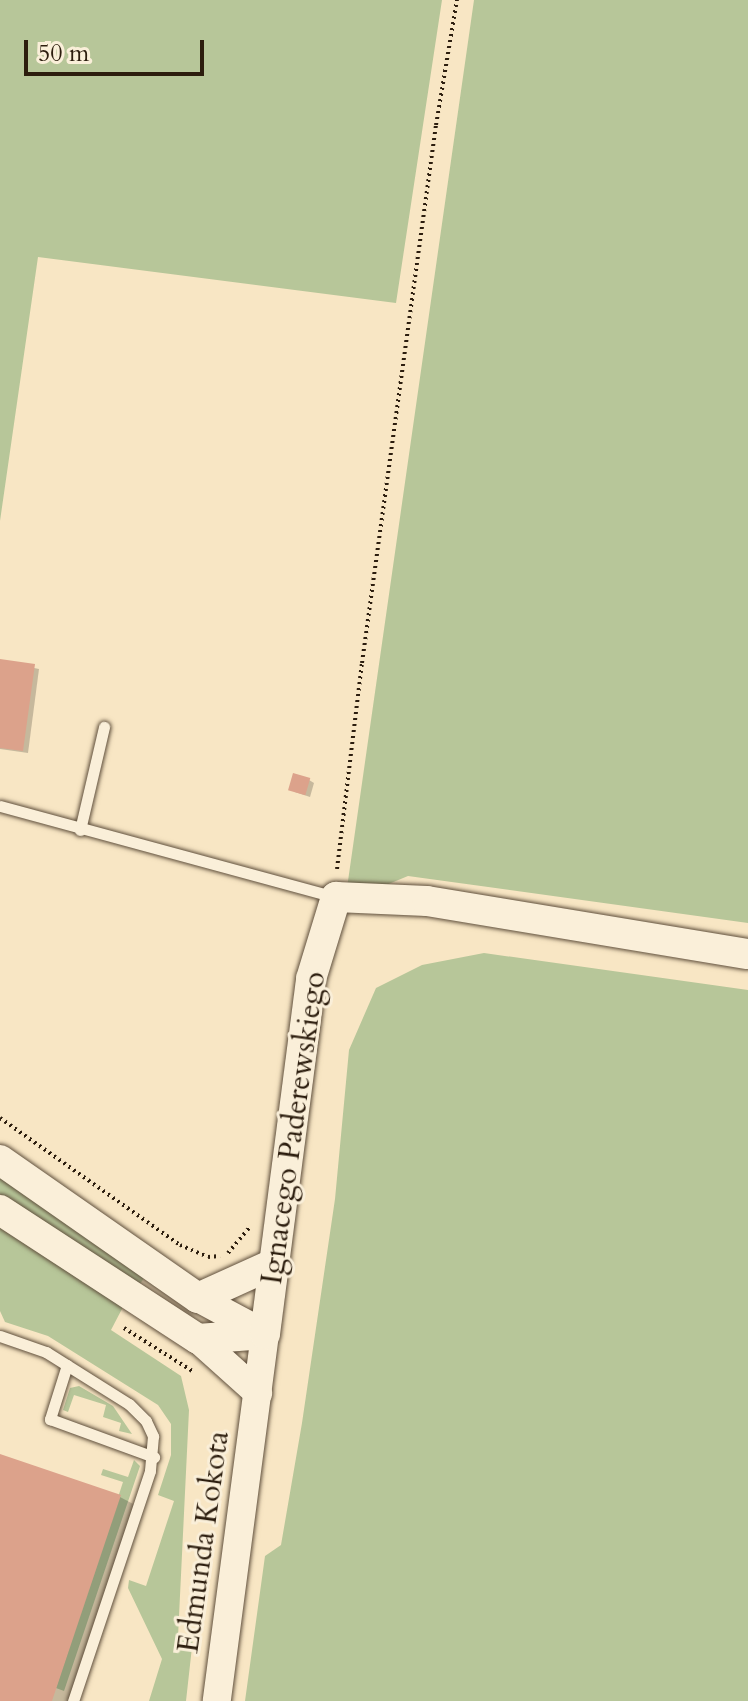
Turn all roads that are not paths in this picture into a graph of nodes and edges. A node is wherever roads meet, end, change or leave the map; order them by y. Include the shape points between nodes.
1 (104, 727) dead end
2 (0, 806) edge
3 (80, 830) junction
4 (336, 897) junction
5 (748, 954) edge
6 (0, 1160) edge
7 (0, 1210) edge
8 (275, 1263) junction
9 (198, 1298) junction
10 (265, 1334) junction
11 (0, 1336) edge
12 (198, 1339) junction
13 (67, 1365) junction
14 (258, 1393) junction
15 (154, 1457) junction
16 (73, 1701) edge
17 (217, 1701) edge

1 - 3 lane
2 - 3 lane
3 - 4 lane
4 - 5 main road via 427,901
4 - 8 main road, Ignacego Paderewskiego via 311,979
6 - 9 main road
7 - 12 main road
8 - 9 main road
8 - 10 main road, Ignacego Paderewskiego
9 - 10 street
10 - 12 main road
10 - 14 street, Ignacego Paderewskiego
11 - 13 lane
12 - 14 street
13 - 15 lane via 140,1413 153,1436
13 - 15 lane via 50,1419
14 - 17 street, Edmunda Kokota
15 - 16 lane

